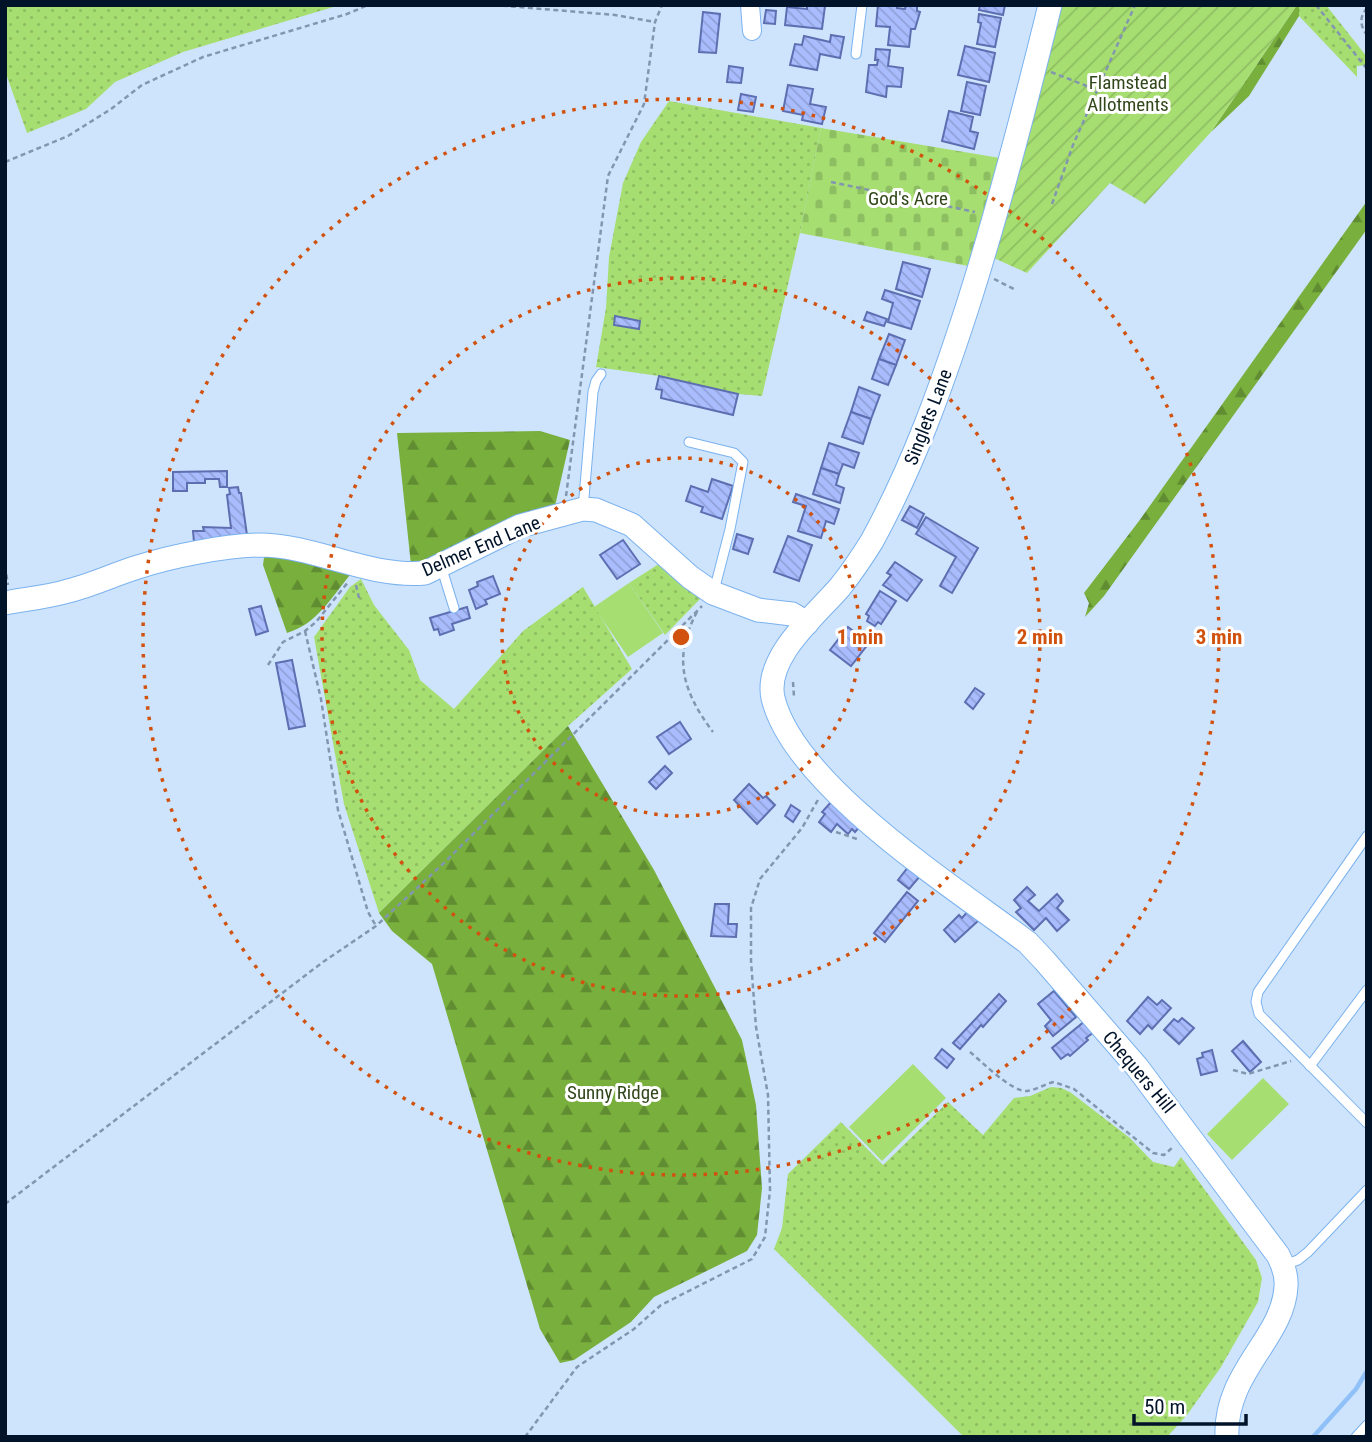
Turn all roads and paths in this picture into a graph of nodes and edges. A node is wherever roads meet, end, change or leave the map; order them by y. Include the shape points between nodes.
1 (368, 5) edge
2 (494, 5) edge
3 (662, 5) edge
4 (750, 5) edge
5 (862, 5) edge
6 (1050, 5) edge
7 (1135, 5) edge
8 (1316, 5) edge
9 (1367, 8) edge
10 (655, 22) junction
11 (752, 31) dead end
12 (1367, 35) edge
13 (856, 54) dead end
14 (1035, 66) junction
15 (1367, 69) edge
16 (1098, 90) junction
17 (5, 162) edge
18 (831, 183) dead end
19 (1052, 204) dead end
20 (986, 215) dead end
21 (601, 374) dead end
22 (689, 442) dead end
23 (583, 509) junction
24 (561, 514) junction
25 (441, 566) junction
26 (359, 598) dead end
27 (706, 601) junction
28 (5, 603) edge
29 (454, 608) dead end
30 (807, 623) junction
31 (305, 631) junction
32 (268, 665) dead end
33 (792, 670) dead end
34 (794, 697) dead end
35 (713, 732) dead end
36 (828, 783) junction
37 (836, 832) dead end
38 (1367, 836) edge
39 (863, 842) dead end
40 (376, 926) junction
41 (1367, 990) edge
42 (970, 1052) dead end
43 (1300, 1056) junction
44 (1310, 1066) junction
45 (1233, 1070) dead end
46 (1367, 1123) edge
47 (1189, 1133) junction
48 (1367, 1190) edge
49 (5, 1205) edge
50 (1283, 1265) junction
51 (1367, 1425) edge
52 (526, 1437) edge
53 (1227, 1437) edge
54 (1356, 1437) edge

1 - 17 path via 202,57 142,85 68,136
2 - 10 path
3 - 10 path
4 - 11 street
5 - 13 lane
6 - 14 street, Singlets Lane
7 - 16 path
8 - 15 path
9 - 12 path via 1361,20
10 - 24 path via 643,104 608,176
14 - 16 path
14 - 30 street, Singlets Lane via 992,229 933,410 865,553
16 - 19 path
18 - 20 path
21 - 23 lane via 593,392
22 - 27 lane via 734,453 743,462 720,577
23 - 24 street, Delmer End Lane
23 - 27 street, Delmer End Lane via 632,525 690,577
24 - 25 street, Delmer End Lane via 520,526
25 - 28 street, Delmer End Lane via 408,575 286,547 248,546 141,566 67,592
25 - 29 lane
26 - 31 path via 354,575
27 - 30 street, Delmer End Lane via 793,614
27 - 35 path via 689,627 682,658 691,696
27 - 40 path
30 - 36 street, Singlets Lane via 778,662 773,698 801,752
31 - 32 path via 283,642
31 - 40 path via 338,810
33 - 34 path
36 - 47 street, Chequers Hill via 906,853 1028,943
36 - 52 path via 802,828 760,879 751,908 756,1027 768,1095 770,1189 765,1237 752,1259 661,1305 577,1367
37 - 39 path
38 - 43 lane via 1258,992 1259,1014
40 - 49 path
41 - 44 lane
42 - 47 path via 1020,1090 1055,1082 1073,1089 1153,1153 1164,1155
43 - 44 lane
43 - 45 path via 1255,1073
44 - 46 lane
47 - 50 street, Chequers Hill
48 - 50 lane via 1308,1252
50 - 53 street, Chequers Hill via 1286,1294 1236,1388
51 - 54 lane

